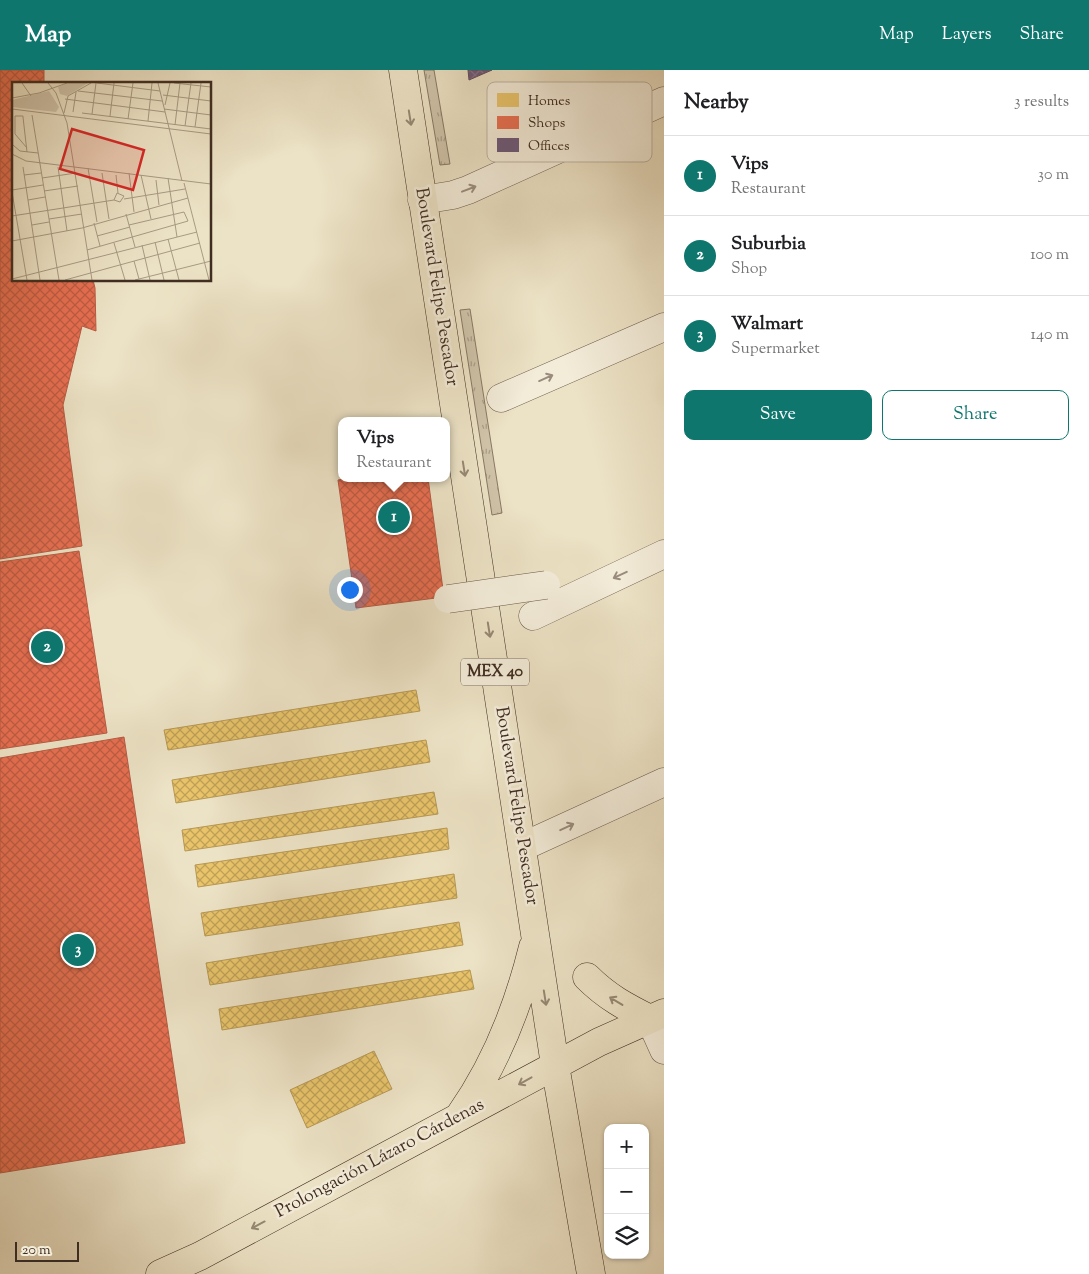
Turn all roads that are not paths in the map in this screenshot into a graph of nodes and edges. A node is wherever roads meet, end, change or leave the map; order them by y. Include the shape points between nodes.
1 (403, 70) edge
2 (664, 101) edge
3 (652, 106) edge
4 (530, 162) edge
5 (422, 200) junction
6 (664, 327) edge
7 (501, 398) dead end
8 (664, 554) edge
9 (546, 585) dead end
10 (448, 599) dead end
11 (533, 616) dead end
12 (664, 782) edge
13 (522, 847) junction
14 (536, 938) junction
15 (587, 977) dead end
16 (657, 1016) edge
17 (664, 1050) edge
18 (555, 1065) junction
19 (458, 1117) junction
20 (160, 1274) edge
21 (591, 1274) edge

1 -> 5 main road, Boulevard Felipe Pescador / MEX 40
3 -> 2 street
5 -> 4 street via 468,190
5 -> 13 main road, Boulevard Felipe Pescador / MEX 40
7 -> 6 street
8 -> 11 street
9 - 10 street, bridge
13 -> 12 street
13 - 14 main road, Boulevard Felipe Pescador / MEX 40
14 -> 18 main road, Boulevard Felipe Pescador / MEX 40
14 - 19 main road via 501,1046
16 -> 15 main road via 615,1001
16 - 17 street
16 - 18 main road, Prolongación Lázaro Cárdenas
18 -> 19 main road, Prolongación Lázaro Cárdenas
18 - 21 main road, Boulevard Felipe Pescador / MEX 40
19 -> 20 main road, Prolongación Lázaro Cárdenas via 200,1256

